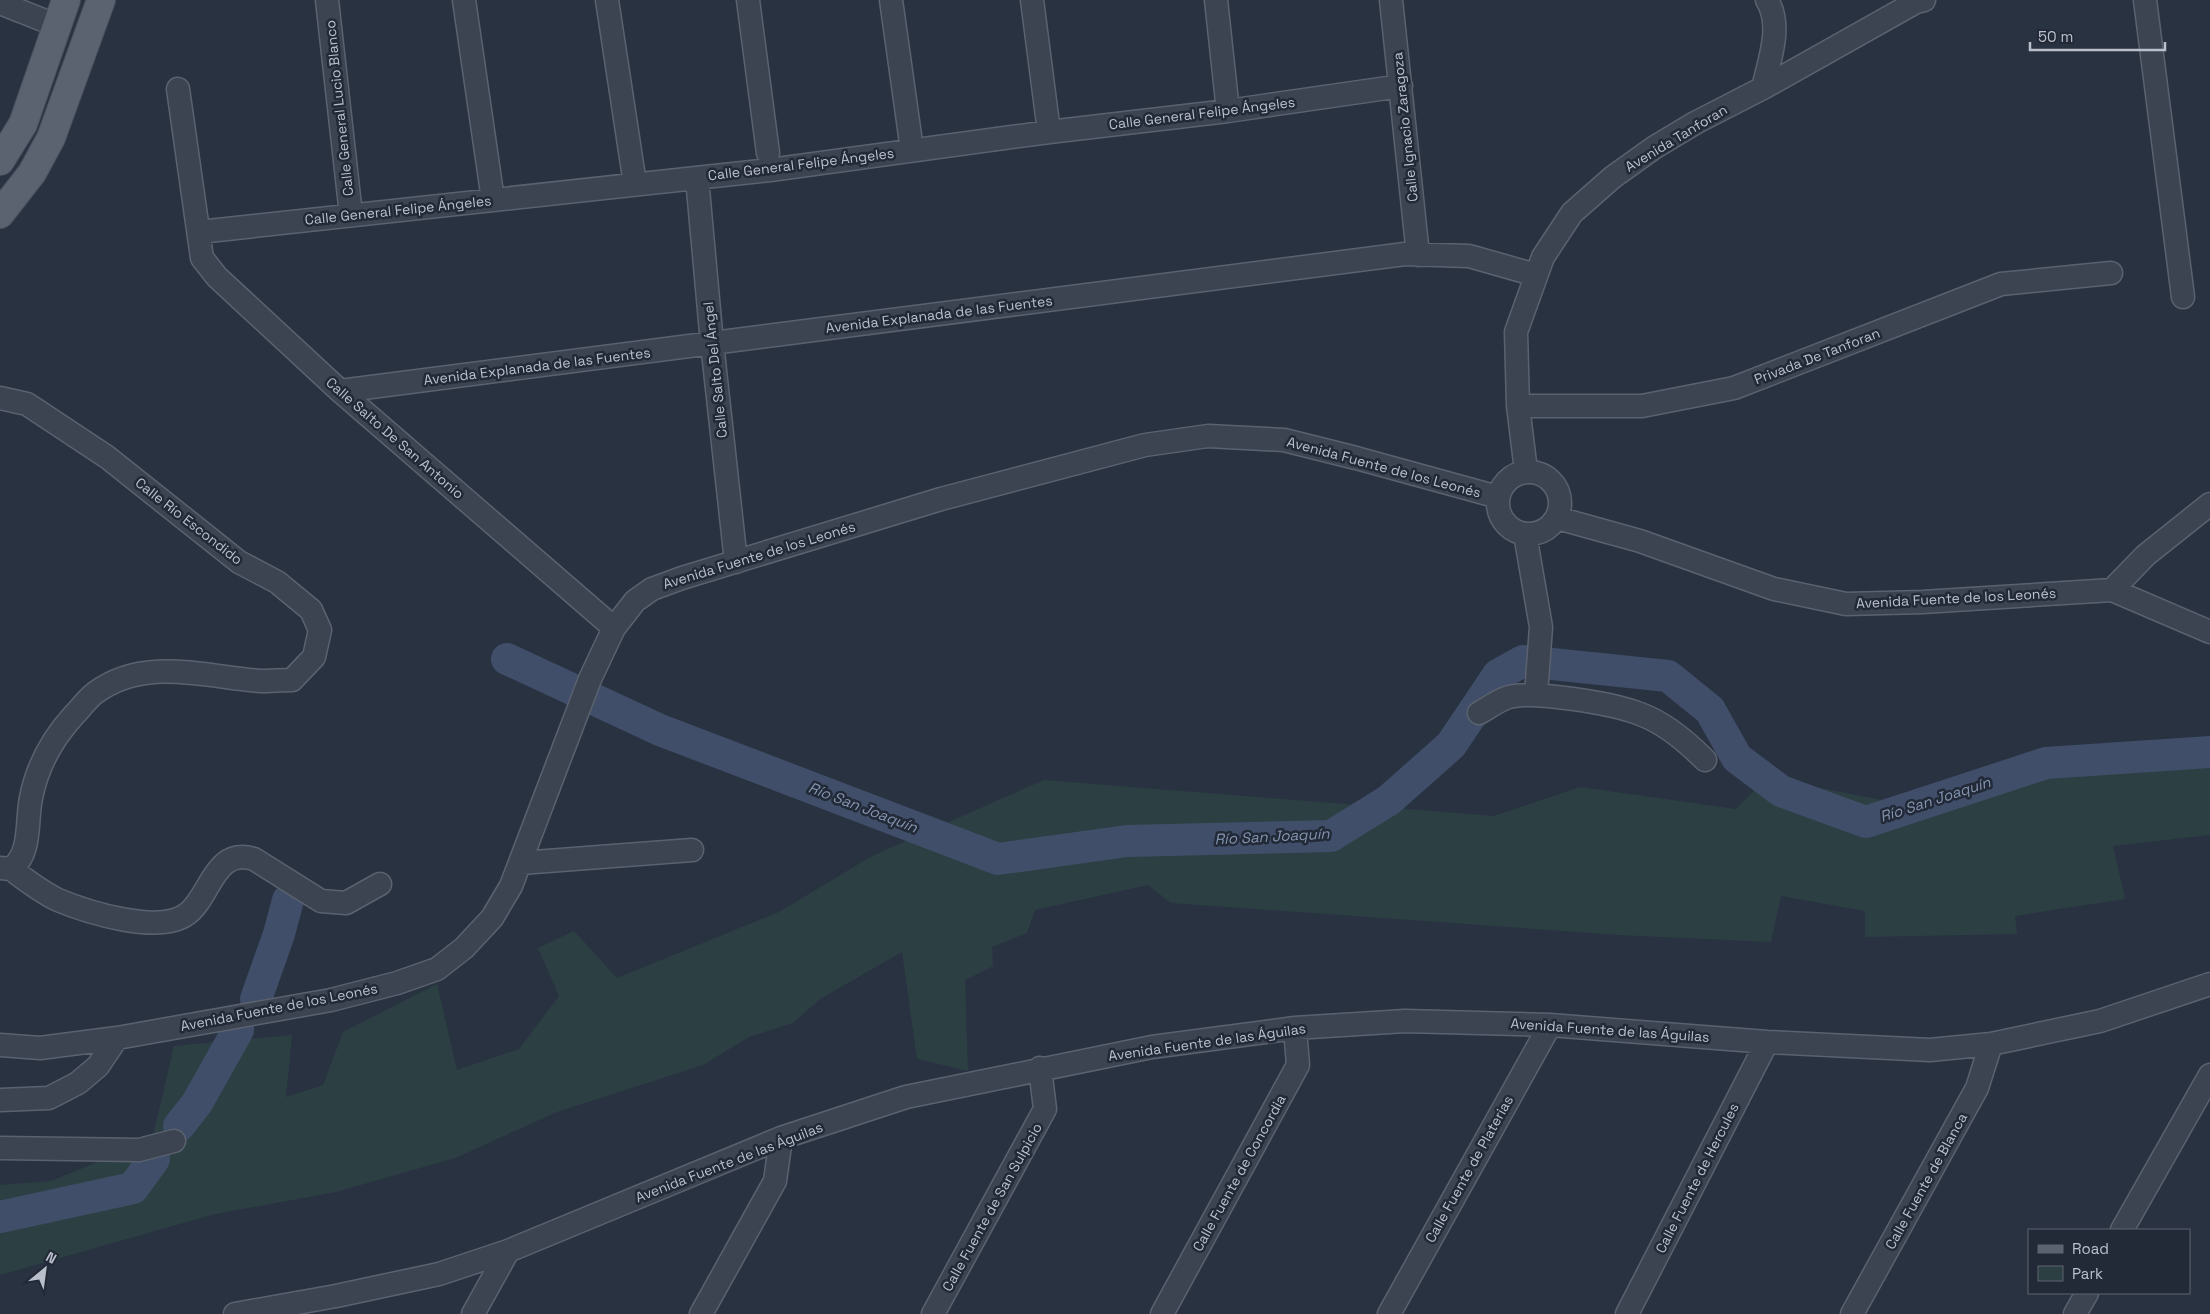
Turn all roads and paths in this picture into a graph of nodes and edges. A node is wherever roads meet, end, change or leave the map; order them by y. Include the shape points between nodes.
1 (66, 0) edge
2 (101, 0) edge
3 (327, 0) edge
4 (464, 0) edge
5 (607, 0) edge
6 (748, 0) edge
7 (892, 0) edge
8 (1032, 0) edge
9 (1216, 0) edge
10 (1390, 0) edge
11 (1767, 0) edge
12 (2145, 0) edge
13 (1916, 1) edge
14 (0, 3) edge
15 (58, 26) junction
16 (1401, 86) junction
17 (1763, 88) junction
18 (178, 90) dead end
19 (1228, 111) junction
20 (1049, 132) junction
21 (912, 150) junction
22 (768, 153) dead end
23 (0, 161) edge
24 (697, 178) junction
25 (635, 184) junction
26 (493, 200) junction
27 (0, 214) edge
28 (351, 215) junction
29 (199, 232) junction
30 (1418, 254) junction
31 (2111, 273) dead end
32 (1536, 275) junction
33 (2183, 297) dead end
34 (712, 343) junction
35 (340, 391) junction
36 (0, 398) edge
37 (1518, 406) junction
38 (1526, 471) junction
39 (1498, 497) junction
40 (2210, 504) edge
41 (1557, 518) junction
42 (1525, 534) junction
43 (736, 562) junction
44 (2112, 590) junction
45 (614, 628) junction
46 (2210, 632) edge
47 (1538, 673) junction
48 (1479, 713) dead end
49 (1705, 760) dead end
50 (692, 850) dead end
51 (521, 863) junction
52 (5, 868) edge
53 (380, 884) dead end
54 (2210, 984) edge
55 (1550, 1025) junction
56 (1295, 1028) junction
57 (117, 1038) junction
58 (1766, 1042) junction
59 (1991, 1044) junction
60 (0, 1045) edge
61 (1040, 1068) junction
62 (2210, 1075) edge
63 (0, 1100) edge
64 (781, 1138) junction
65 (174, 1141) dead end
66 (0, 1148) edge
67 (2123, 1229) edge
68 (508, 1251) junction
69 (2086, 1294) edge
70 (242, 1313) edge
71 (473, 1314) edge
72 (701, 1314) edge
73 (933, 1314) edge
74 (1162, 1314) edge
75 (1389, 1314) edge
76 (1626, 1314) edge
77 (1852, 1314) edge
78 (2075, 1314) edge

1 - 15 main road
2 - 27 main road via 51,138 32,173
3 - 28 street, Calle General Lucio Blanco
4 - 26 street
5 - 25 street
6 - 22 street
7 - 21 street
8 - 20 street
9 - 19 street
10 - 16 street, Calle Ignacio Zaragoza
11 - 17 street via 1772,8 1775,31
12 - 33 street
13 - 17 street, Avenida Tanforan
14 - 15 street
15 - 23 main road via 23,124
16 - 19 street, Calle General Felipe Ángeles
16 - 30 street, Calle Ignacio Zaragoza
17 - 32 street, Avenida Tanforan via 1687,128 1613,177 1572,213 1543,257
18 - 29 street, Calle Salto De San Antonio
19 - 20 street, Calle General Felipe Ángeles
20 - 21 street, Calle General Felipe Ángeles
21 - 24 street, Calle General Felipe Ángeles
24 - 25 street, Calle General Felipe Ángeles
24 - 34 street, Calle Salto Del Ángel
25 - 26 street, Calle General Felipe Ángeles
26 - 28 street, Calle General Felipe Ángeles
28 - 29 street, Calle General Felipe Ángeles
29 - 35 street, Calle Salto De San Antonio via 202,258 217,277
30 - 32 street, Avenida Explanada de las Fuentes via 1470,256
30 - 34 street, Avenida Explanada de las Fuentes
31 - 37 street, Privada De Tanforan via 2001,284 1734,388 1642,406
32 - 37 street, Avenida Tanforan via 1516,332
34 - 35 street, Avenida Explanada de las Fuentes
34 - 43 street, Calle Salto Del Ángel
35 - 45 street, Calle Salto De San Antonio
36 - 52 street, Calle Río Escondido via 27,404 107,457 239,562 277,582 311,610 320,630 314,657 292,680 262,681 171,670 127,676 95,694 65,725 43,758 34,781 26,843 20,862
37 - 38 street, Avenida Tanforan
38 - 39 street via 1507,480
38 - 41 street via 1540,473 1559,491 1561,505
39 - 42 street via 1501,517 1507,525
39 - 43 street, Avenida Fuente de los Leonés via 1284,440 1208,436 1145,446 951,496
40 - 44 street via 2146,555
41 - 42 street via 1549,528
41 - 44 street, Avenida Fuente de los Leonés via 1640,541 1774,589 1846,604
42 - 47 street via 1541,627
43 - 45 street, Avenida Fuente de los Leonés via 652,589 635,601
44 - 46 street, Avenida Fuente de los Leonés
45 - 51 street, Avenida Fuente de los Leonés via 575,716
47 - 48 street via 1506,698
47 - 49 street via 1589,702 1641,714 1686,741
50 - 51 street
51 - 57 street, Avenida Fuente de los Leonés via 492,918 464,948 437,969 331,1000
52 - 53 street via 58,900 132,922 159,923 186,915 202,898 220,866 244,856 321,901 346,903
54 - 59 street, Avenida Fuente de las Águilas via 2100,1021
55 - 56 street, Avenida Fuente de las Águilas via 1405,1021
55 - 58 street, Avenida Fuente de las Águilas
55 - 75 street, Calle Fuente de Platerias
56 - 61 street, Avenida Fuente de las Águilas via 1152,1047
56 - 74 street, Calle Fuente de Concordia via 1298,1065
57 - 60 street, Avenida Fuente de los Leonés via 40,1048
57 - 63 street via 98,1066 78,1084 49,1098
58 - 59 street, Avenida Fuente de las Águilas via 1930,1050
58 - 76 street, Calle Fuente de Hercules
59 - 77 street, Calle Fuente de Blanca via 1977,1088
61 - 64 street, Avenida Fuente de las Águilas via 906,1097
61 - 73 street, Calle Fuente de San Sulpicio via 1045,1109
62 - 67 street
64 - 68 street, Avenida Fuente de las Águilas
64 - 72 street via 775,1181
65 - 66 street via 139,1150
68 - 70 street, Avenida Fuente de las Águilas via 439,1274
68 - 71 street
69 - 78 street

